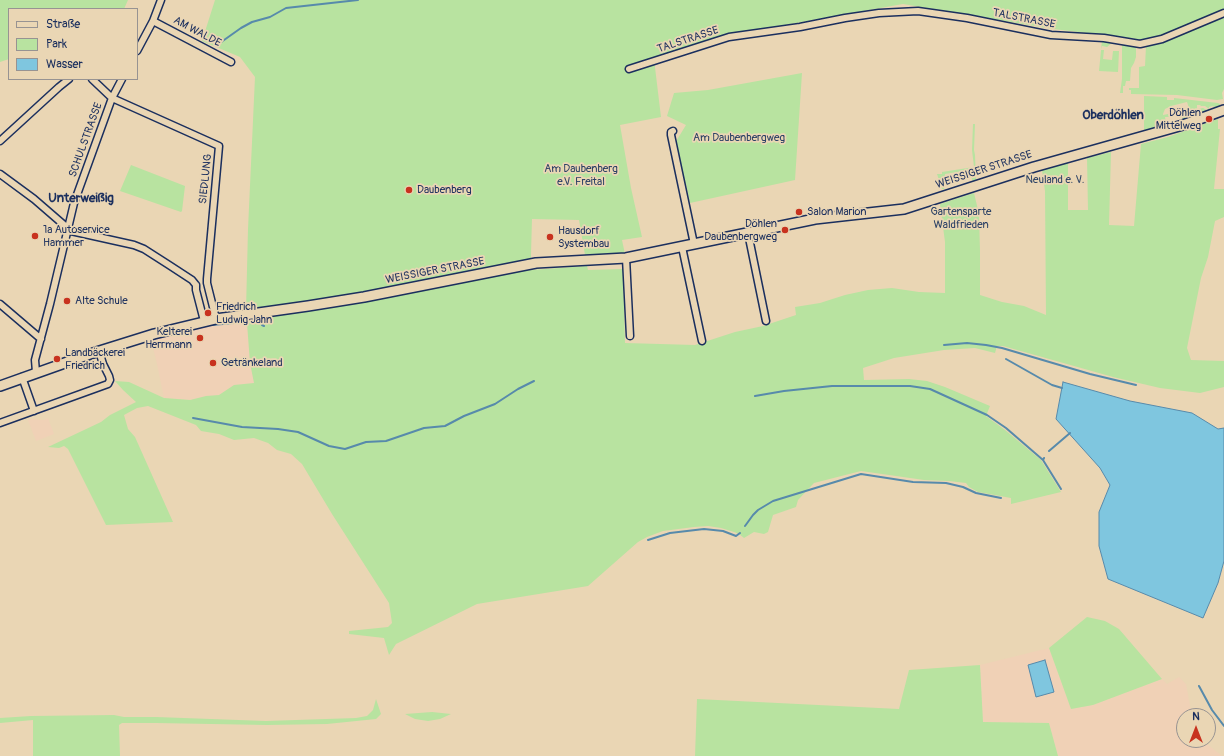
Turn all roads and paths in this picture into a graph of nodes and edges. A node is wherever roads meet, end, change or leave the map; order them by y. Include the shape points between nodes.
1 (162, 0) edge
2 (1224, 13) edge
3 (153, 20) junction
4 (138, 49) edge
5 (231, 62) dead end
6 (629, 69) dead end
7 (68, 80) edge
8 (93, 80) edge
9 (121, 80) edge
10 (112, 98) junction
11 (1224, 110) edge
12 (673, 131) dead end
13 (0, 141) edge
14 (0, 174) edge
15 (68, 228) junction
16 (748, 233) junction
17 (694, 244) junction
18 (682, 247) junction
19 (626, 258) junction
20 (207, 283) junction
21 (196, 285) junction
22 (0, 304) edge
23 (216, 319) junction
24 (204, 321) junction
25 (766, 321) dead end
26 (630, 336) dead end
27 (41, 340) junction
28 (702, 341) dead end
29 (99, 351) junction
30 (36, 372) junction
31 (22, 377) junction
32 (0, 386) edge
33 (34, 410) junction
34 (0, 423) edge

1 - 3 street
2 - 6 street, TALSTRASSE via 1162,39 1140,44 1104,38 1051,36 967,18 918,11 878,13 729,37
3 - 4 street
3 - 5 street, AM WALDE
7 - 13 street
8 - 10 street
9 - 10 street, SCHULSTRASSE
10 - 15 street, SCHULSTRASSE via 74,203
10 - 20 street, SIEDLUNG via 219,146
11 - 16 street, WEISSIGER STRASSE via 904,209 823,218
12 - 17 street via 671,135
14 - 15 street
15 - 21 street via 71,231 142,248
15 - 27 street, SCHULSTRASSE
16 - 17 street, WEISSIGER STRASSE
16 - 25 street
17 - 18 street, WEISSIGER STRASSE
18 - 19 street, WEISSIGER STRASSE
18 - 28 street
19 - 23 street, WEISSIGER STRASSE via 536,263 364,297
19 - 26 street
20 - 21 street
20 - 23 street, SIEDLUNG
21 - 24 street
22 - 27 street
23 - 24 street, WEISSIGER STRASSE
24 - 29 street, WEISSIGER STRASSE
27 - 30 street, SCHULSTRASSE via 35,360
29 - 30 street, WEISSIGER STRASSE
29 - 33 street via 110,376 108,384
30 - 31 street, WEISSIGER STRASSE
31 - 32 street, WEISSIGER STRASSE
31 - 33 street
33 - 34 street

